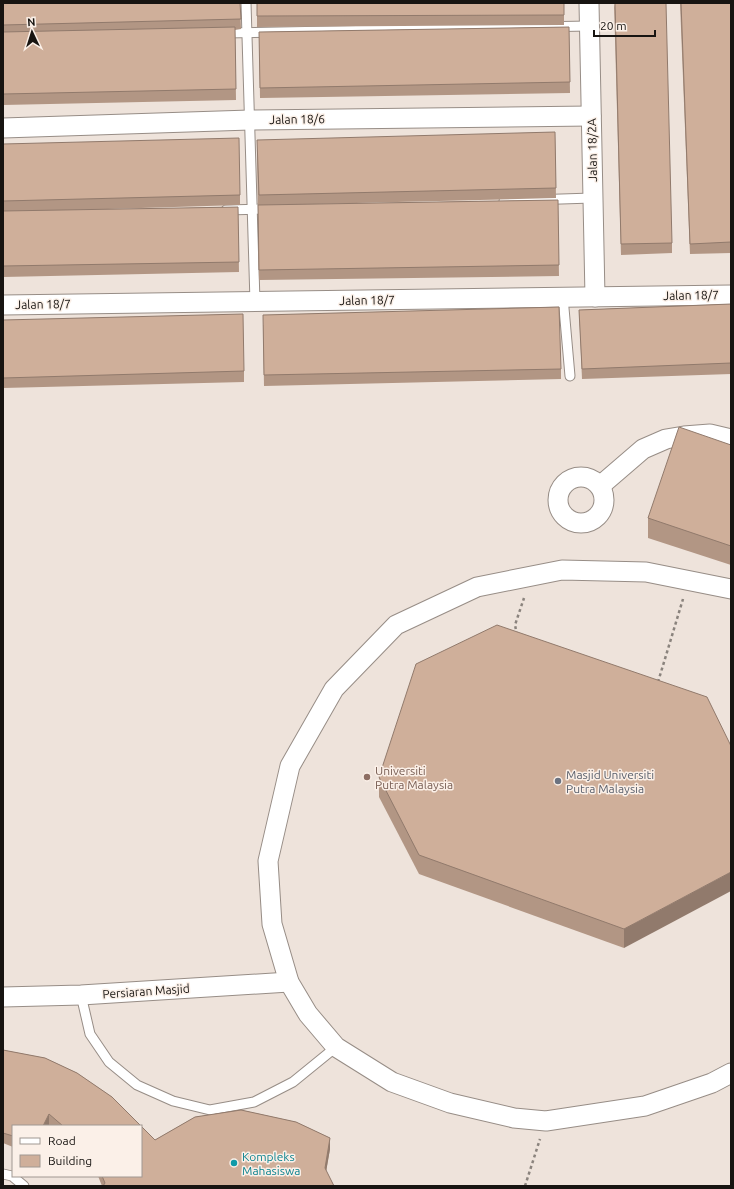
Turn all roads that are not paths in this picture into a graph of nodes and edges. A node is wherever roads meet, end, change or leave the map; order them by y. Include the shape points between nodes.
1 (246, 3) edge
2 (589, 3) edge
3 (589, 26) junction
4 (247, 32) junction
5 (215, 33) edge
6 (591, 116) junction
7 (250, 120) junction
8 (3, 128) edge
9 (592, 198) junction
10 (498, 201) edge
11 (276, 208) edge
12 (252, 209) junction
13 (213, 210) edge
14 (731, 295) edge
15 (563, 297) junction
16 (595, 297) junction
17 (255, 302) junction
18 (3, 305) edge
19 (570, 376) dead end
20 (731, 439) edge
21 (600, 486) dead end
22 (731, 589) edge
23 (289, 982) junction
24 (81, 996) junction
25 (3, 997) edge
26 (336, 1047) junction
27 (731, 1073) edge
28 (13, 1177) edge
29 (24, 1186) edge

1 - 4 lane
2 - 3 street, Jalan 18/2A
3 - 4 lane
3 - 6 street, Jalan 18/2A
4 - 5 lane
4 - 7 lane
6 - 7 street, Jalan 18/6
6 - 9 street, Jalan 18/2A
7 - 8 street, Jalan 18/6
7 - 12 lane
9 - 10 lane
9 - 16 street, Jalan 18/2A
11 - 12 lane
12 - 13 lane
12 - 17 lane
14 - 16 street, Jalan 18/7
15 - 16 street, Jalan 18/7
15 - 17 street, Jalan 18/7
15 - 19 lane
17 - 18 street, Jalan 18/7
20 - 21 street via 710,434 666,439 643,449
22 - 23 street via 646,572 562,570 477,587 396,625 334,688 290,766 268,861 272,924
23 - 24 street, Persiaran Masjid
23 - 26 street via 308,1014
24 - 25 street, Persiaran Masjid
24 - 26 lane via 90,1034 109,1062 137,1085 172,1101 210,1110 254,1102 293,1082
26 - 27 street via 392,1082 450,1103 514,1118 546,1121 645,1106 712,1083
28 - 29 lane

